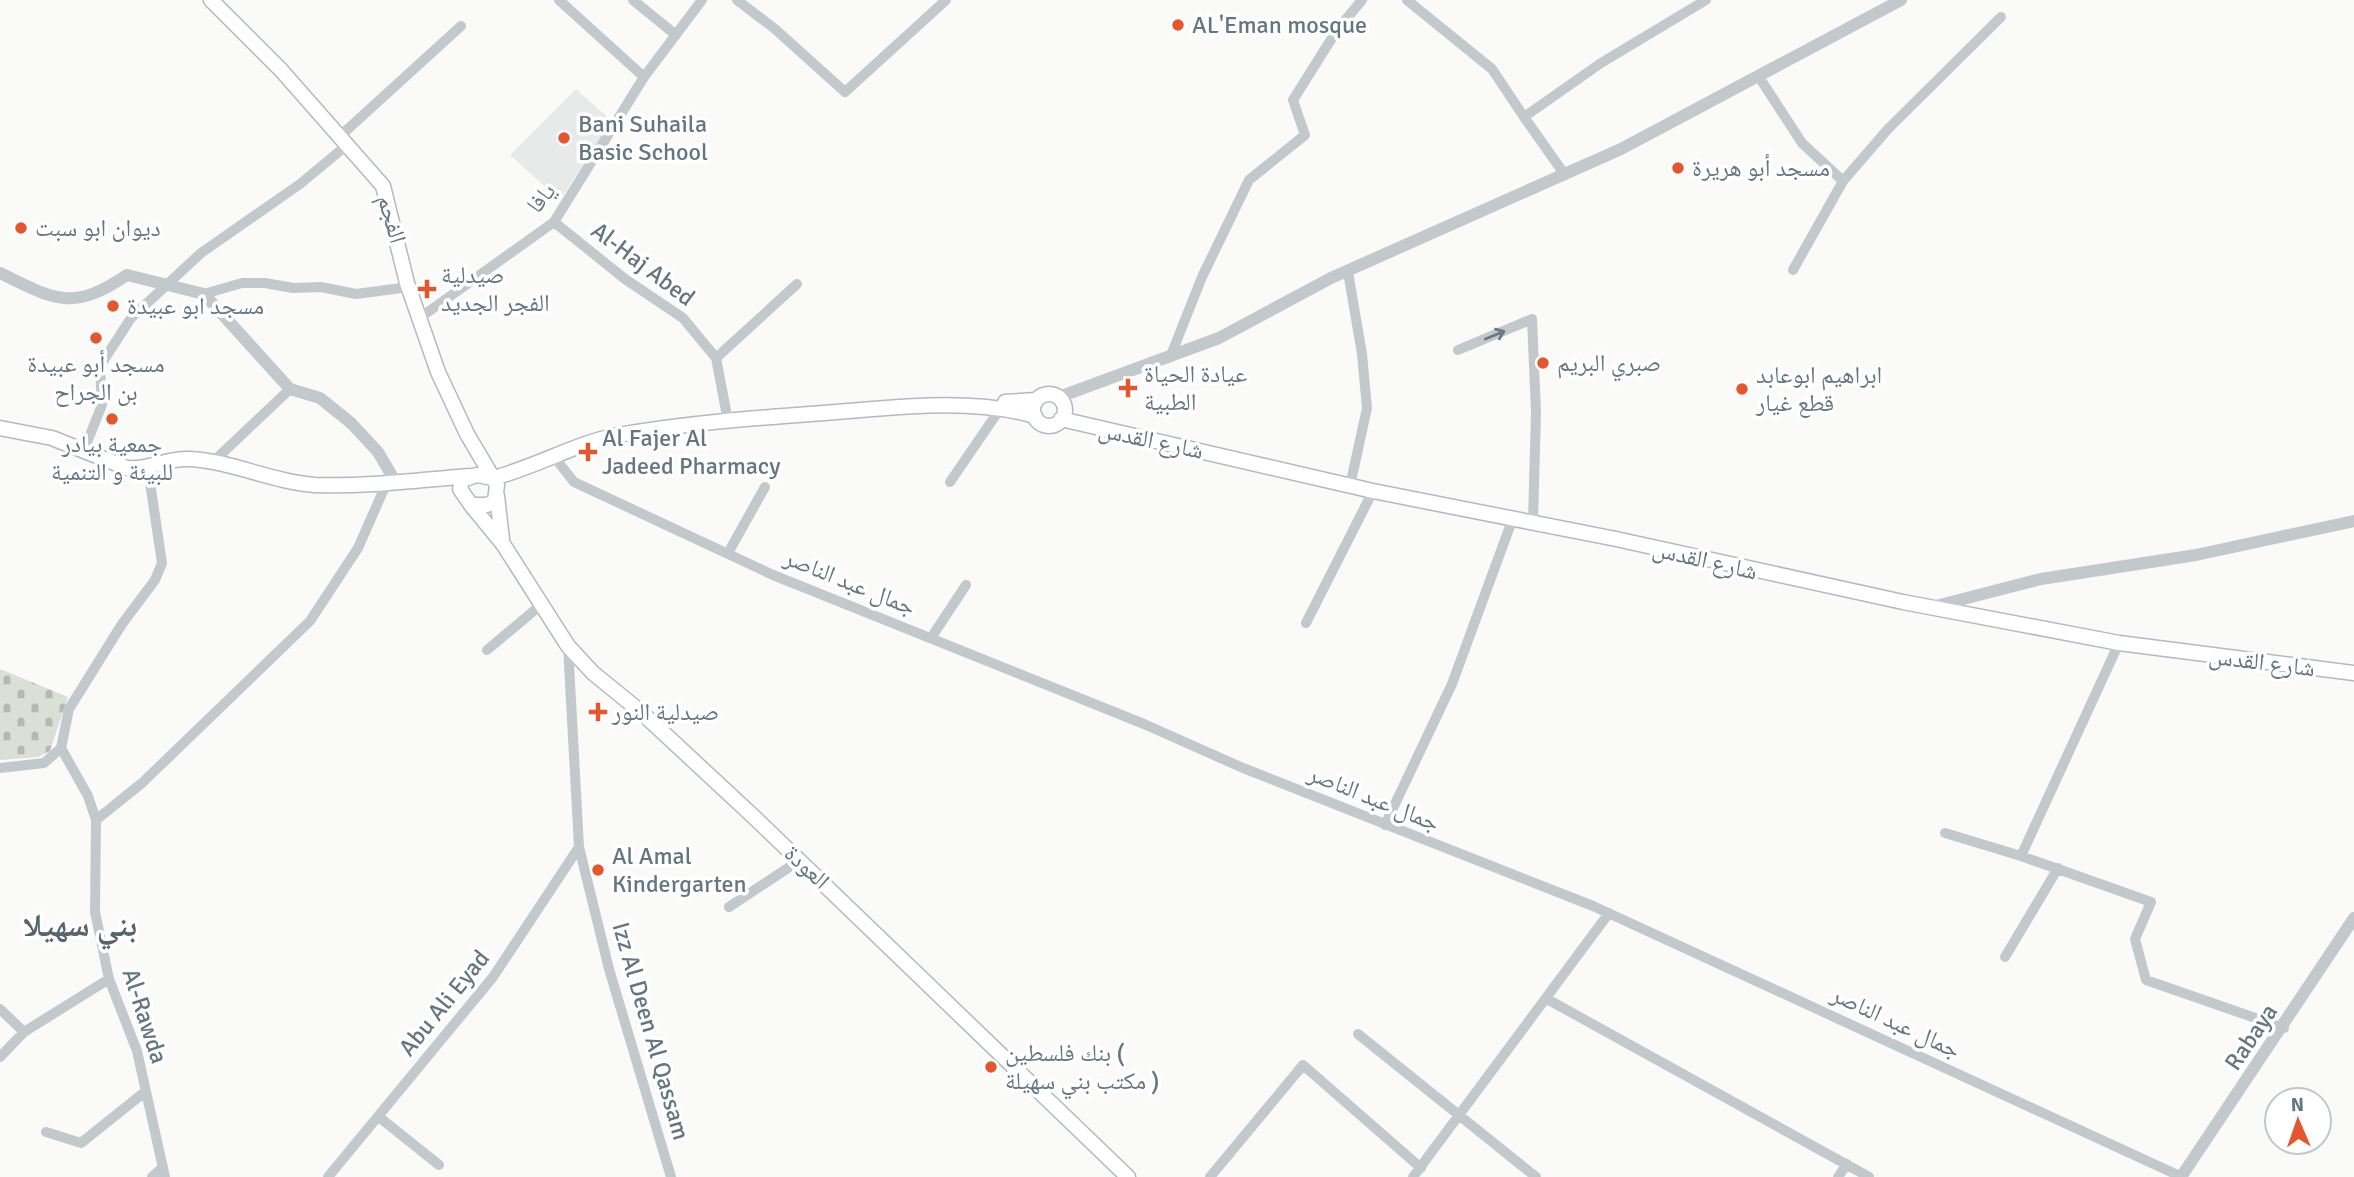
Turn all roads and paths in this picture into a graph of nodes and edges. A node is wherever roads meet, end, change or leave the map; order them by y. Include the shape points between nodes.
1 (211, 0) edge
2 (558, 0) edge
3 (633, 0) edge
4 (702, 0) edge
5 (737, 0) edge
6 (946, 0) edge
7 (1362, 0) edge
8 (1407, 0) edge
9 (1706, 0) edge
10 (1901, 0) edge
11 (2001, 17) dead end
12 (461, 26) dead end
13 (676, 35) junction
14 (644, 77) junction
15 (1759, 77) junction
16 (1524, 117) junction
17 (342, 141) junction
18 (1565, 175) junction
19 (1843, 181) junction
20 (554, 222) junction
21 (1793, 270) dead end
22 (0, 272) edge
23 (1348, 272) junction
24 (797, 284) dead end
25 (164, 285) junction
26 (409, 287) junction
27 (204, 294) junction
28 (422, 317) junction
29 (1458, 350) dead end
30 (1171, 355) junction
31 (716, 358) junction
32 (290, 389) junction
33 (1059, 397) junction
34 (1037, 400) junction
35 (1000, 409) junction
36 (1035, 416) junction
37 (727, 419) junction
38 (1061, 419) junction
39 (0, 428) edge
40 (0, 435) edge
41 (476, 449) junction
42 (84, 450) junction
43 (555, 458) junction
44 (214, 461) junction
45 (149, 473) junction
46 (472, 476) junction
47 (428, 481) junction
48 (950, 482) dead end
49 (394, 484) junction
50 (1350, 486) junction
51 (765, 487) dead end
52 (496, 488) junction
53 (1373, 491) junction
54 (468, 503) junction
55 (1513, 518) junction
56 (2354, 521) edge
57 (1533, 522) junction
58 (503, 544) junction
59 (728, 553) junction
60 (966, 585) dead end
61 (542, 604) junction
62 (1932, 607) junction
63 (1306, 623) dead end
64 (931, 638) junction
65 (2119, 643) junction
66 (568, 646) junction
67 (486, 650) dead end
68 (2354, 673) edge
69 (61, 748) junction
70 (0, 768) edge
71 (96, 820) junction
72 (1385, 825) junction
73 (1945, 833) dead end
74 (579, 847) junction
75 (2021, 856) junction
76 (800, 860) junction
77 (2058, 868) junction
78 (729, 907) dead end
79 (1609, 913) junction
80 (2354, 918) edge
81 (2005, 957) dead end
82 (110, 979) junction
83 (1547, 999) junction
84 (0, 1009) edge
85 (2284, 1028) junction
86 (24, 1032) junction
87 (1358, 1034) dead end
88 (0, 1057) edge
89 (146, 1091) junction
90 (379, 1116) junction
91 (1460, 1116) junction
92 (46, 1132) dead end
93 (1847, 1164) junction
94 (439, 1165) dead end
95 (1421, 1168) junction
96 (164, 1172) edge
97 (152, 1177) edge
98 (328, 1177) edge
99 (671, 1177) edge
100 (1128, 1177) edge
101 (1210, 1177) edge
102 (1413, 1177) edge
103 (1536, 1177) edge
104 (1838, 1177) edge
105 (1869, 1177) edge
106 (2182, 1177) edge

1 - 17 main road, الفجم via 281,70
2 - 14 street
3 - 13 street
4 - 13 street, يافا
5 - 6 street via 845,92
7 - 30 street via 1337,30 1293,100 1305,135 1249,180
8 - 16 street via 1492,69
9 - 16 street via 1601,63
10 - 15 street
11 - 19 street via 1888,129
12 - 17 street
13 - 14 street, يافا
14 - 20 street, يافا
15 - 18 street
15 - 19 street via 1802,143
16 - 18 street
17 - 25 street via 300,184 201,253
17 - 26 main road, الفجم via 383,186
18 - 23 street
19 - 21 street
20 - 28 street, يافا
20 - 31 street, Al-Haj Abed via 683,318
22 - 25 street via 45,296 67,298 94,295 127,275
23 - 30 street via 1219,338
23 - 50 street via 1367,408
24 - 31 street
25 - 27 street
25 - 42 street via 131,318 100,366 102,405
26 - 27 street via 356,295 265,283
26 - 28 main road, الفجم
27 - 32 street
28 - 41 main road, الفجم via 438,372
29 -> 57 street via 1532,319 1536,412
30 - 33 street
31 - 37 street, Al-Haj Abed
32 - 44 street
32 - 49 street via 320,398 340,412 378,452
33 - 34 main road via 1046,394
33 - 38 main road via 1065,407
34 - 36 main road
34 - 37 main road via 770,408
35 - 36 main road
35 - 37 main road via 866,410
35 - 48 street
36 - 38 main road via 1046,425
37 - 43 main road via 617,435
38 - 50 main road, شارع القدس
39 - 42 main road via 52,438
40 - 45 main road via 52,446 123,474
41 - 46 main road via 478,466
41 - 52 main road, الفجم
42 - 45 main road
43 - 52 main road via 522,470
43 - 59 street, جمال عبد الناصر via 574,482
44 - 45 main road via 169,460
44 - 49 main road via 315,485
45 - 49 main road via 170,466 197,466 309,491
45 - 69 street via 161,569 69,709
46 - 47 main road
46 - 52 main road
46 - 54 main road via 460,483
47 - 49 main road
47 - 54 main road
49 - 71 street via 310,621 142,783
50 - 53 main road, شارع القدس
51 - 59 street
52 - 54 main road via 487,505
52 - 58 main road, العودة
53 - 55 main road, شارع القدس
53 - 63 street
54 - 58 main road, العودة
55 - 57 main road, شارع القدس
55 - 72 street via 1452,684
56 - 62 street via 2196,555 2041,579
57 - 62 main road, شارع القدس
58 - 61 main road, العودة
59 - 64 street, جمال عبد الناصر
60 - 64 street
61 - 66 main road, العودة
61 - 67 street
62 - 65 main road, شارع القدس
64 - 72 street, جمال عبد الناصر
65 - 68 main road, شارع القدس
65 - 75 street
66 - 74 street, Izz Al Deen Al Qassam
66 - 76 main road, العودة
69 - 70 street via 44,763
69 - 71 street, Al-Rawda
71 - 82 street, Al-Rawda via 95,912
72 - 79 street, جمال عبد الناصر
73 - 75 street
74 - 90 street, Abu Ali Eyad via 493,977
74 - 99 street, Izz Al Deen Al Qassam via 609,969
75 - 77 street
76 - 78 street
76 - 100 main road, العودة
77 - 81 street
77 - 85 street via 2151,902 2135,939 2146,980
79 - 83 street
79 - 106 street, جمال عبد الناصر
80 - 85 street, Rabaya
82 - 86 street
82 - 89 street, Al-Rawda
83 - 91 street
83 - 93 street
84 - 86 street
85 - 106 street, Rabaya
86 - 88 street
87 - 91 street
89 - 92 street via 81,1143
89 - 96 street, Al-Rawda
90 - 94 street
90 - 98 street, Abu Ali Eyad
91 - 95 street
91 - 103 street
93 - 104 street
93 - 105 street
95 - 101 street via 1303,1066
95 - 102 street
96 - 97 street

